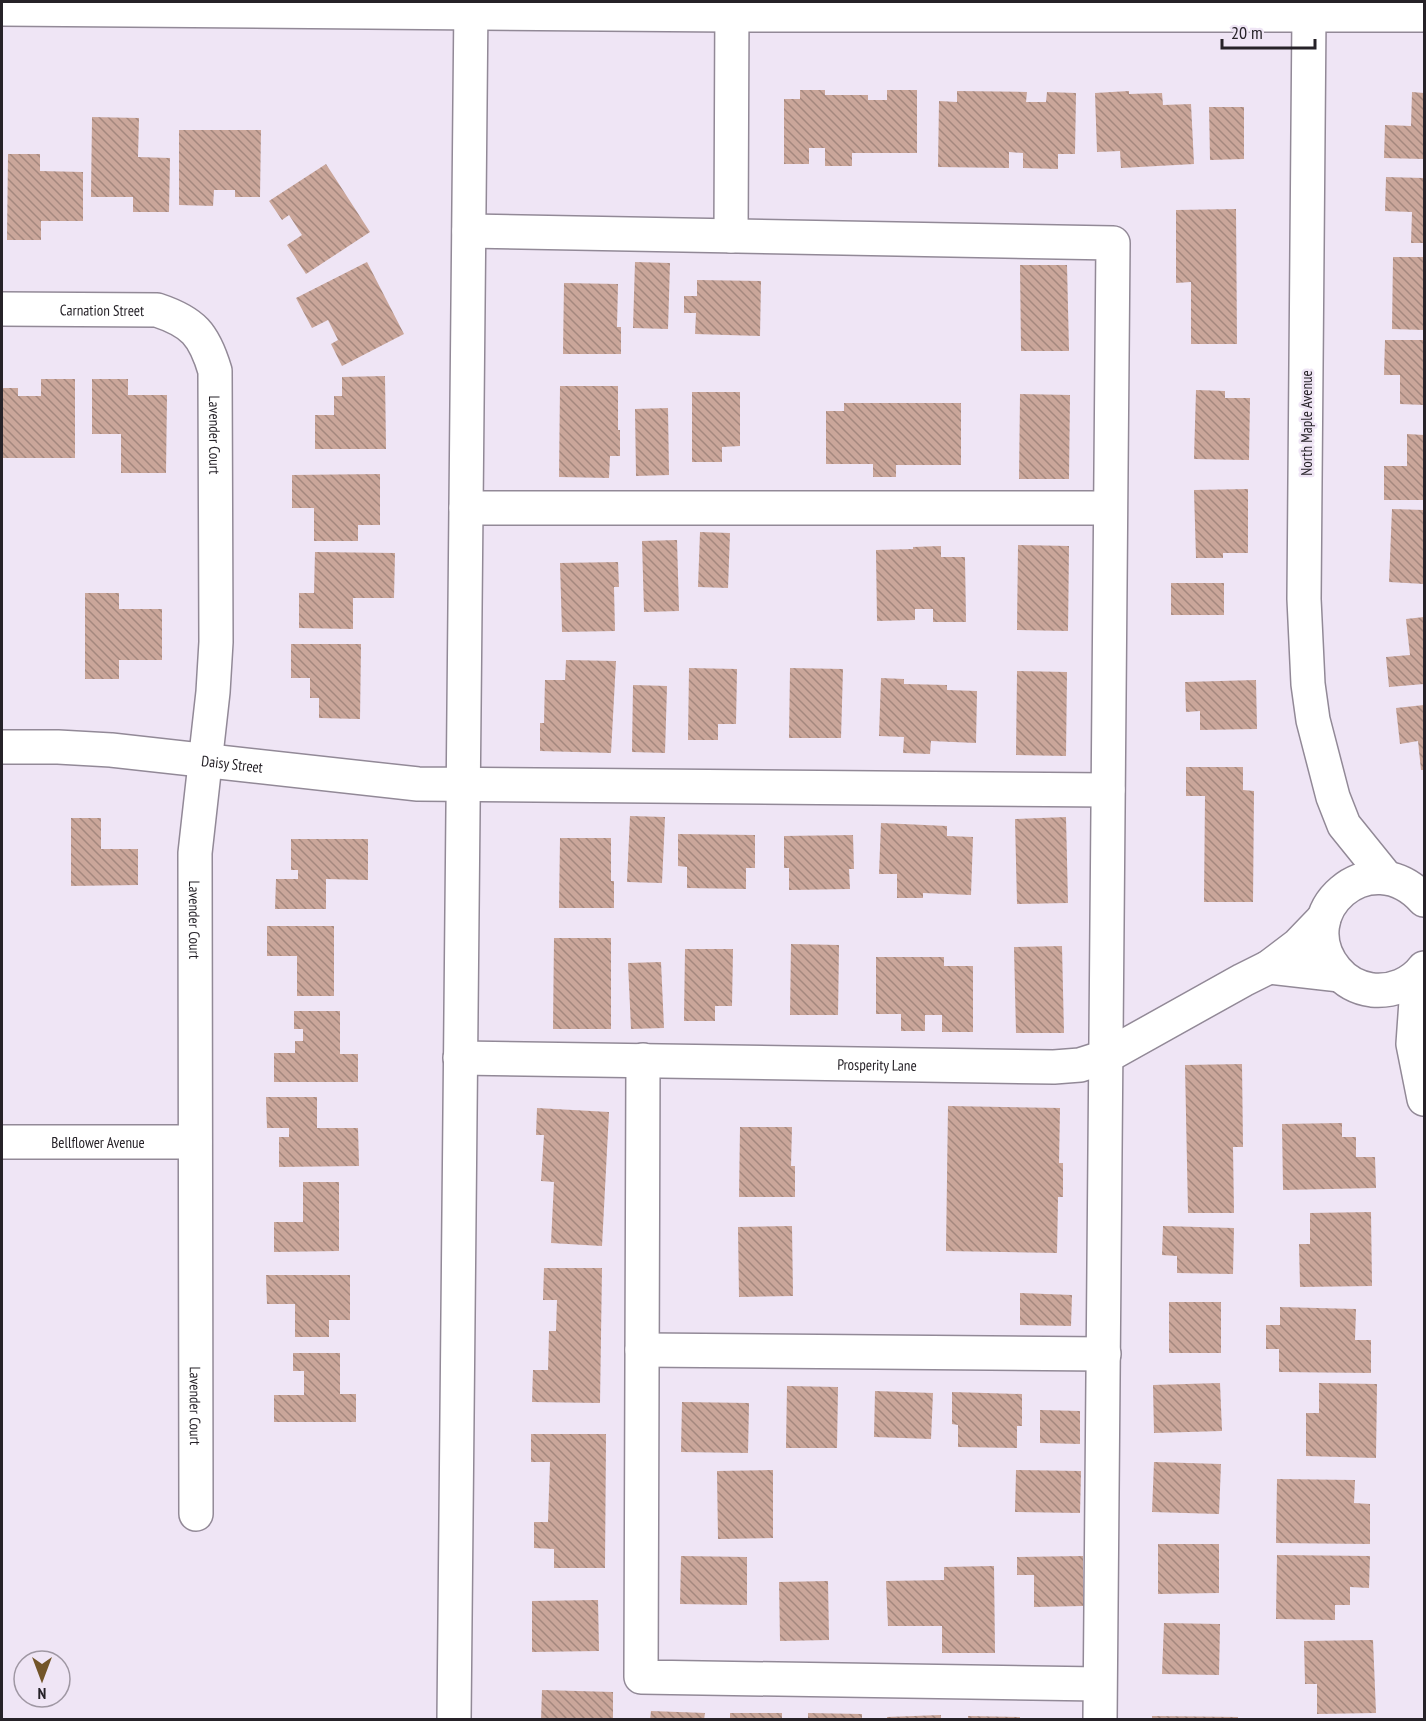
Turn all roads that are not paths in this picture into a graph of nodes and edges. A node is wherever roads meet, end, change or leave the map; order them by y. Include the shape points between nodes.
1 (471, 8) edge
2 (732, 8) edge
3 (2, 9) edge
4 (1309, 15) junction
5 (1425, 15) edge
6 (469, 231) junction
7 (731, 236) junction
8 (2, 309) edge
9 (197, 331) joint
10 (466, 508) junction
11 (1110, 508) junction
12 (2, 747) edge
13 (205, 761) junction
14 (462, 785) junction
15 (1108, 790) junction
16 (1344, 825) junction
17 (1386, 878) junction
18 (1423, 896) edge
19 (1331, 907) junction
20 (1269, 967) junction
21 (1423, 969) edge
22 (1340, 975) junction
23 (1369, 990) junction
24 (1413, 1044) junction
25 (1105, 1057) junction
26 (460, 1058) junction
27 (643, 1060) junction
28 (1425, 1099) edge
29 (2, 1142) edge
30 (195, 1142) junction
31 (642, 1350) junction
32 (1104, 1354) junction
33 (196, 1514) dead end
34 (1099, 1684) junction
35 (454, 1719) edge
36 (1100, 1719) edge

1 - 2 street
1 - 3 street
1 - 6 street
2 - 4 street
2 - 7 street
4 - 5 street
4 - 16 street, North Maple Avenue via 1305,645 1313,720
6 - 7 street
6 - 10 street
7 - 11 street via 1113,243
8 - 9 street, Carnation Street via 157,310 178,317
9 - 13 street, Lavender Court via 209,350 215,371 216,642
10 - 11 street
10 - 14 street
11 - 15 street
12 - 13 street, Daisy Street via 111,750
13 - 14 street, Daisy Street
13 - 30 street, Lavender Court via 195,853
14 - 15 street, Daisy Street
14 - 26 street
15 - 25 street
16 - 17 street, North Maple Avenue
16 - 19 street, North Maple Avenue
17 - 18 street, North Maple Avenue via 1398,880
17 - 19 street, North Maple Avenue via 1359,880
19 - 20 street, Prosperity Lane via 1298,945
19 - 22 street, North Maple Avenue via 1322,936 1329,961
20 - 22 street
20 - 25 street, Prosperity Lane
21 - 23 street via 1398,987
21 - 24 street
22 - 23 street
23 - 24 street
24 - 28 street
25 - 27 street, Prosperity Lane via 1080,1065 1054,1067
25 - 32 street
26 - 27 street, Prosperity Lane
26 - 35 street
27 - 31 street
29 - 30 street, Bellflower Avenue
30 - 33 street, Lavender Court
31 - 32 street
31 - 34 street via 641,1677
32 - 34 street
34 - 36 street

